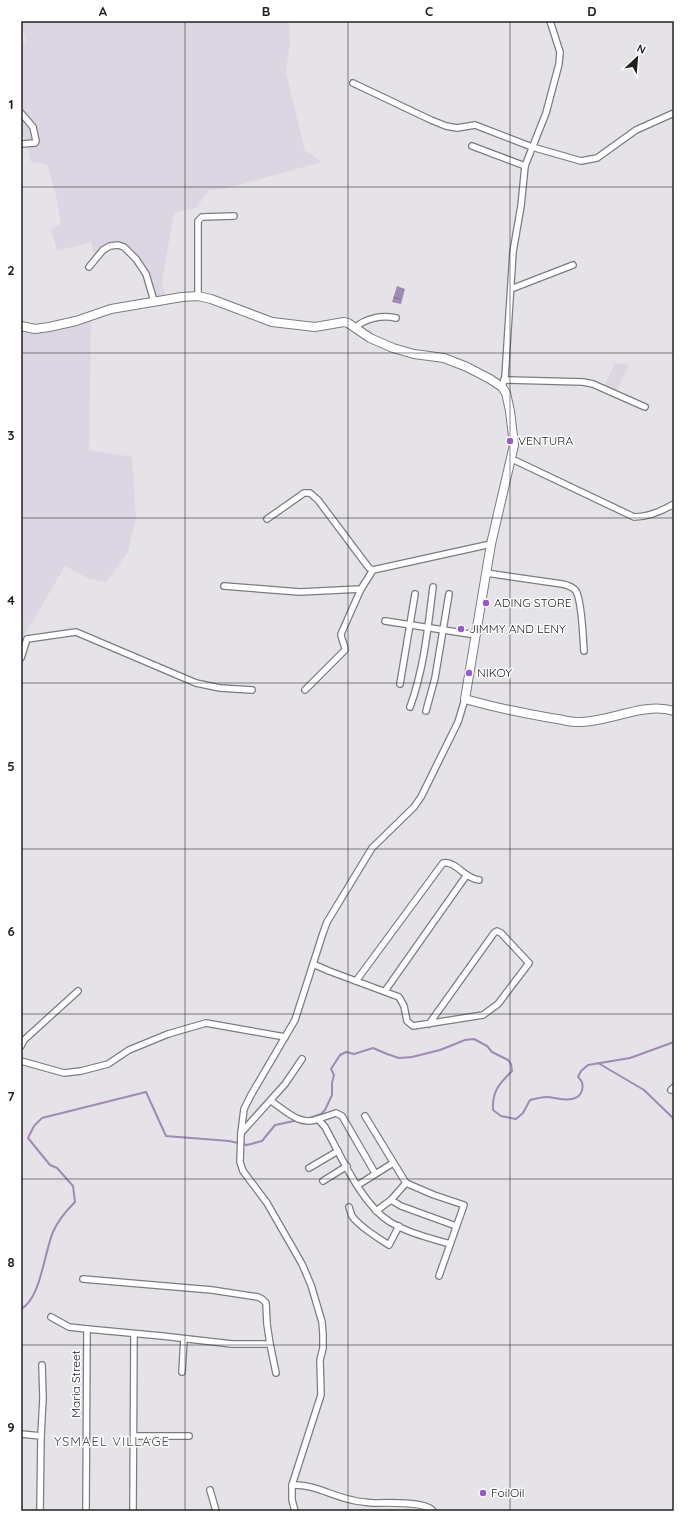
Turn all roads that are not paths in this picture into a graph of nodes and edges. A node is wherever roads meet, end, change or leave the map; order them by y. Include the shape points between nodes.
1 (550, 21) edge
2 (353, 83) dead end
3 (21, 113) edge
4 (674, 113) edge
5 (21, 144) edge
6 (472, 146) dead end
7 (532, 147) junction
8 (525, 166) junction
9 (234, 216) dead end
10 (573, 265) dead end
11 (89, 267) dead end
12 (511, 289) junction
13 (198, 296) junction
14 (154, 301) junction
15 (396, 318) dead end
16 (21, 326) edge
17 (355, 328) junction
18 (503, 384) junction
19 (645, 407) dead end
20 (512, 459) junction
21 (674, 504) edge
22 (267, 519) dead end
23 (491, 544) junction
24 (373, 570) junction
25 (486, 574) junction
26 (224, 586) dead end
27 (433, 586) dead end
28 (361, 589) junction
29 (415, 594) dead end
30 (449, 594) dead end
31 (385, 621) dead end
32 (409, 625) junction
33 (428, 628) junction
34 (443, 630) junction
35 (476, 635) junction
36 (584, 651) dead end
37 (21, 658) edge
38 (400, 684) dead end
39 (252, 690) dead end
40 (305, 690) dead end
41 (465, 699) junction
42 (410, 707) dead end
43 (426, 711) dead end
44 (674, 711) edge
45 (466, 876) junction
46 (479, 880) dead end
47 (313, 964) junction
48 (356, 980) junction
49 (78, 991) dead end
50 (384, 991) junction
51 (429, 1024) junction
52 (285, 1037) junction
53 (21, 1046) edge
54 (302, 1059) dead end
55 (21, 1061) edge
56 (271, 1100) junction
57 (365, 1116) dead end
58 (316, 1120) junction
59 (240, 1133) junction
60 (338, 1151) junction
61 (393, 1163) junction
62 (347, 1166) junction
63 (309, 1168) dead end
64 (375, 1173) junction
65 (323, 1181) dead end
66 (406, 1183) junction
67 (358, 1185) junction
68 (391, 1200) junction
69 (349, 1207) dead end
70 (376, 1211) junction
71 (399, 1226) junction
72 (456, 1226) junction
73 (450, 1244) junction
74 (439, 1276) dead end
75 (83, 1279) dead end
76 (51, 1317) dead end
77 (87, 1329) junction
78 (134, 1334) junction
79 (184, 1339) junction
80 (270, 1344) junction
81 (42, 1365) dead end
82 (182, 1372) dead end
83 (276, 1373) dead end
84 (21, 1434) edge
85 (40, 1436) junction
86 (134, 1436) junction
87 (189, 1436) dead end
88 (292, 1485) junction
89 (210, 1490) dead end
90 (40, 1511) edge
91 (86, 1511) edge
92 (133, 1511) edge
93 (216, 1511) edge
94 (295, 1511) edge
95 (433, 1511) edge

1 - 7 street via 560,52 559,64 546,113
2 - 7 street via 446,126 457,128 476,125
3 - 5 street via 33,127 36,141
4 - 7 street via 636,130 597,158 581,161
6 - 8 street
7 - 8 street
8 - 12 street via 513,252
9 - 13 street via 202,216 198,220
10 - 12 street
11 - 14 street via 103,250 110,246 124,247 146,274
12 - 18 street
13 - 14 street
13 - 17 street via 272,322 315,327 344,322
14 - 16 street via 111,309 48,327 35,329
15 - 17 street via 374,318
17 - 18 street via 393,348 444,358
18 - 19 street via 583,382
18 - 20 street via 512,422
20 - 21 street via 634,516 643,517
20 - 23 street
22 - 24 street via 304,493 310,493
23 - 24 street
23 - 25 street
24 - 28 street
25 - 35 street
25 - 36 street via 570,586 576,591 579,600
26 - 28 street via 300,592
27 - 33 street
28 - 40 street via 341,634 345,650
29 - 32 street
30 - 34 street
31 - 32 street
32 - 33 street
32 - 38 street
33 - 34 street
33 - 42 street
34 - 35 street
34 - 43 street via 435,678
35 - 41 street
37 - 39 street via 27,639 76,632 196,683
41 - 44 street via 518,713 580,722 605,720 641,709
41 - 47 street via 458,722 421,797 372,848 327,922
45 - 46 street
45 - 48 street via 453,865 443,863
45 - 50 street
47 - 48 street
47 - 52 street via 295,1020
48 - 50 street
49 - 53 street via 24,1040
50 - 51 street via 398,998 404,1006 409,1024
51 - 51 street via 483,1015 498,1004 529,963 501,932 497,931
52 - 55 street via 206,1023 168,1034 129,1050 108,1064 81,1071 64,1073
52 - 59 street via 244,1109
54 - 56 street
56 - 58 street via 301,1121
56 - 59 street
57 - 61 street
58 - 60 street via 325,1127
58 - 64 street via 336,1113 342,1116
59 - 88 street via 240,1162 243,1171 266,1203 302,1264 322,1322 321,1395
60 - 62 street
60 - 63 street
61 - 64 street
61 - 66 street
62 - 65 street
62 - 67 street
64 - 67 street
66 - 68 street
66 - 72 street via 464,1205
67 - 70 street
68 - 70 street
68 - 72 street
69 - 71 street via 357,1221 389,1245
70 - 71 street
71 - 73 street
72 - 73 street
73 - 74 street
75 - 80 street via 212,1290 258,1297 266,1304
76 - 77 street via 69,1327
77 - 78 street
77 - 91 street, Maria Street
78 - 79 street
78 - 86 street
79 - 80 street via 232,1344
79 - 82 street
80 - 83 street
81 - 85 street
84 - 85 street
85 - 90 street
86 - 87 street
86 - 92 street
88 - 94 street
88 - 95 street via 319,1489 351,1500 421,1504
89 - 93 street

